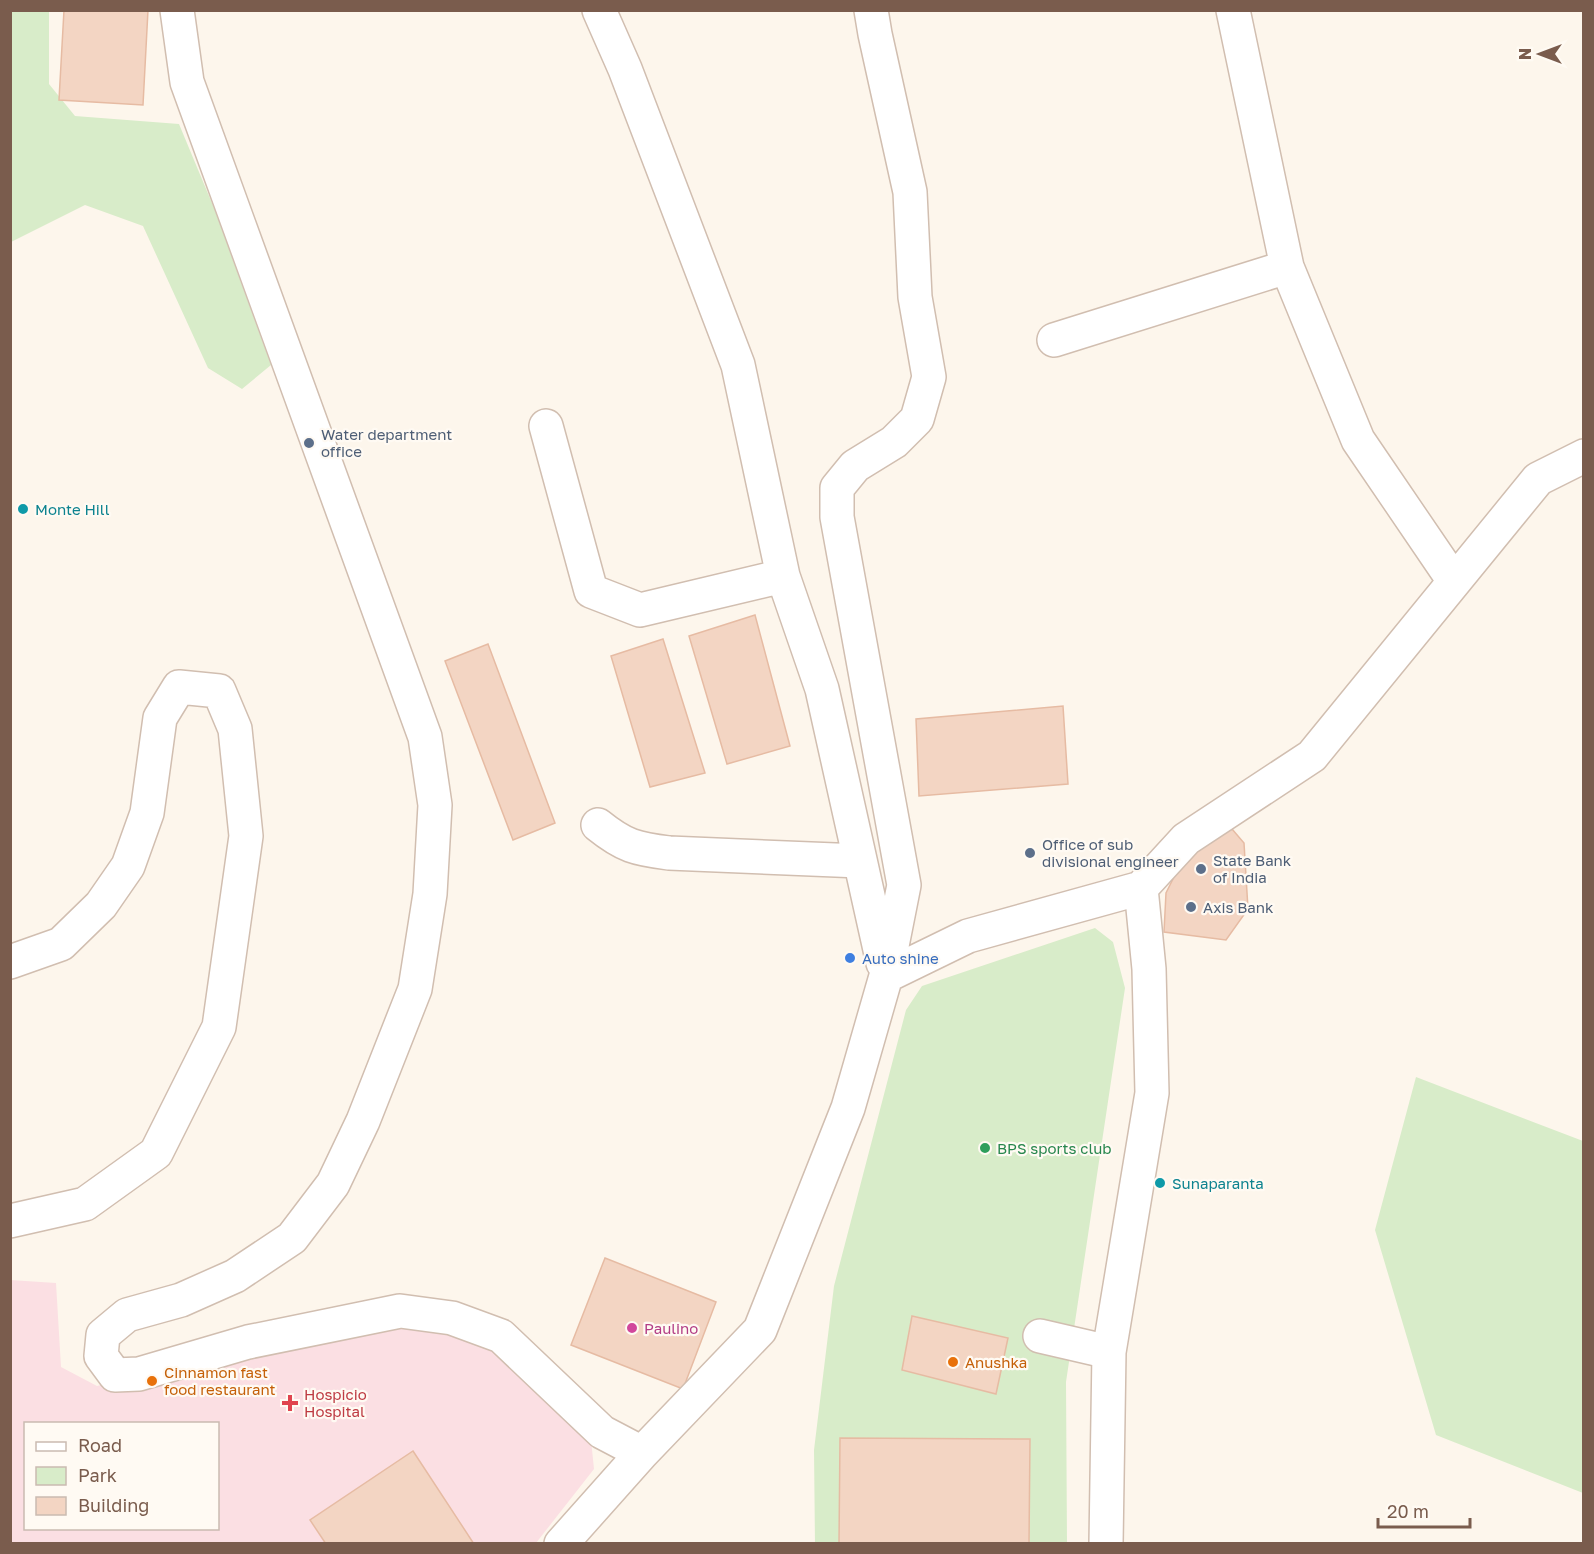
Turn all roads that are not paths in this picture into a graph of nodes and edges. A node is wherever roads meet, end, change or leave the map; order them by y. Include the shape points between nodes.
1 (177, 10) edge
2 (599, 10) edge
3 (872, 10) edge
4 (1233, 10) edge
5 (1287, 267) junction
6 (1054, 340) dead end
7 (546, 426) dead end
8 (1584, 456) edge
9 (783, 576) junction
10 (1454, 581) junction
11 (598, 825) dead end
12 (861, 861) junction
13 (1141, 888) junction
14 (10, 962) edge
15 (886, 976) junction
16 (10, 1221) edge
17 (1040, 1336) dead end
18 (1109, 1352) junction
19 (642, 1454) junction
20 (561, 1544) edge
21 (1106, 1544) edge

1 - 19 street via 187,82 425,737 435,805 433,849 415,989 363,1121 333,1184 292,1238 235,1276 181,1300 127,1315 103,1335 101,1356 115,1375 140,1374 248,1342 400,1311 452,1318 501,1336 603,1432
2 - 9 street via 738,365
3 - 15 street via 910,192 915,297 929,377 917,419 894,442 855,466 837,488 837,517 904,885
4 - 5 street
5 - 6 street
5 - 10 street via 1358,440
7 - 9 street via 591,591 640,610
8 - 10 street via 1538,479
9 - 12 street via 822,689
10 - 13 street via 1312,756 1186,839
11 - 12 street via 631,846 669,853
12 - 15 street
13 - 15 street via 968,936
13 - 18 street via 1149,969 1152,1093
14 - 16 street via 61,944 101,905 128,867 147,813 160,718 179,687 219,691 235,729 246,836 219,1027 156,1153 84,1204
15 - 19 street via 848,1108 760,1330
17 - 18 street
18 - 21 street
19 - 20 street

